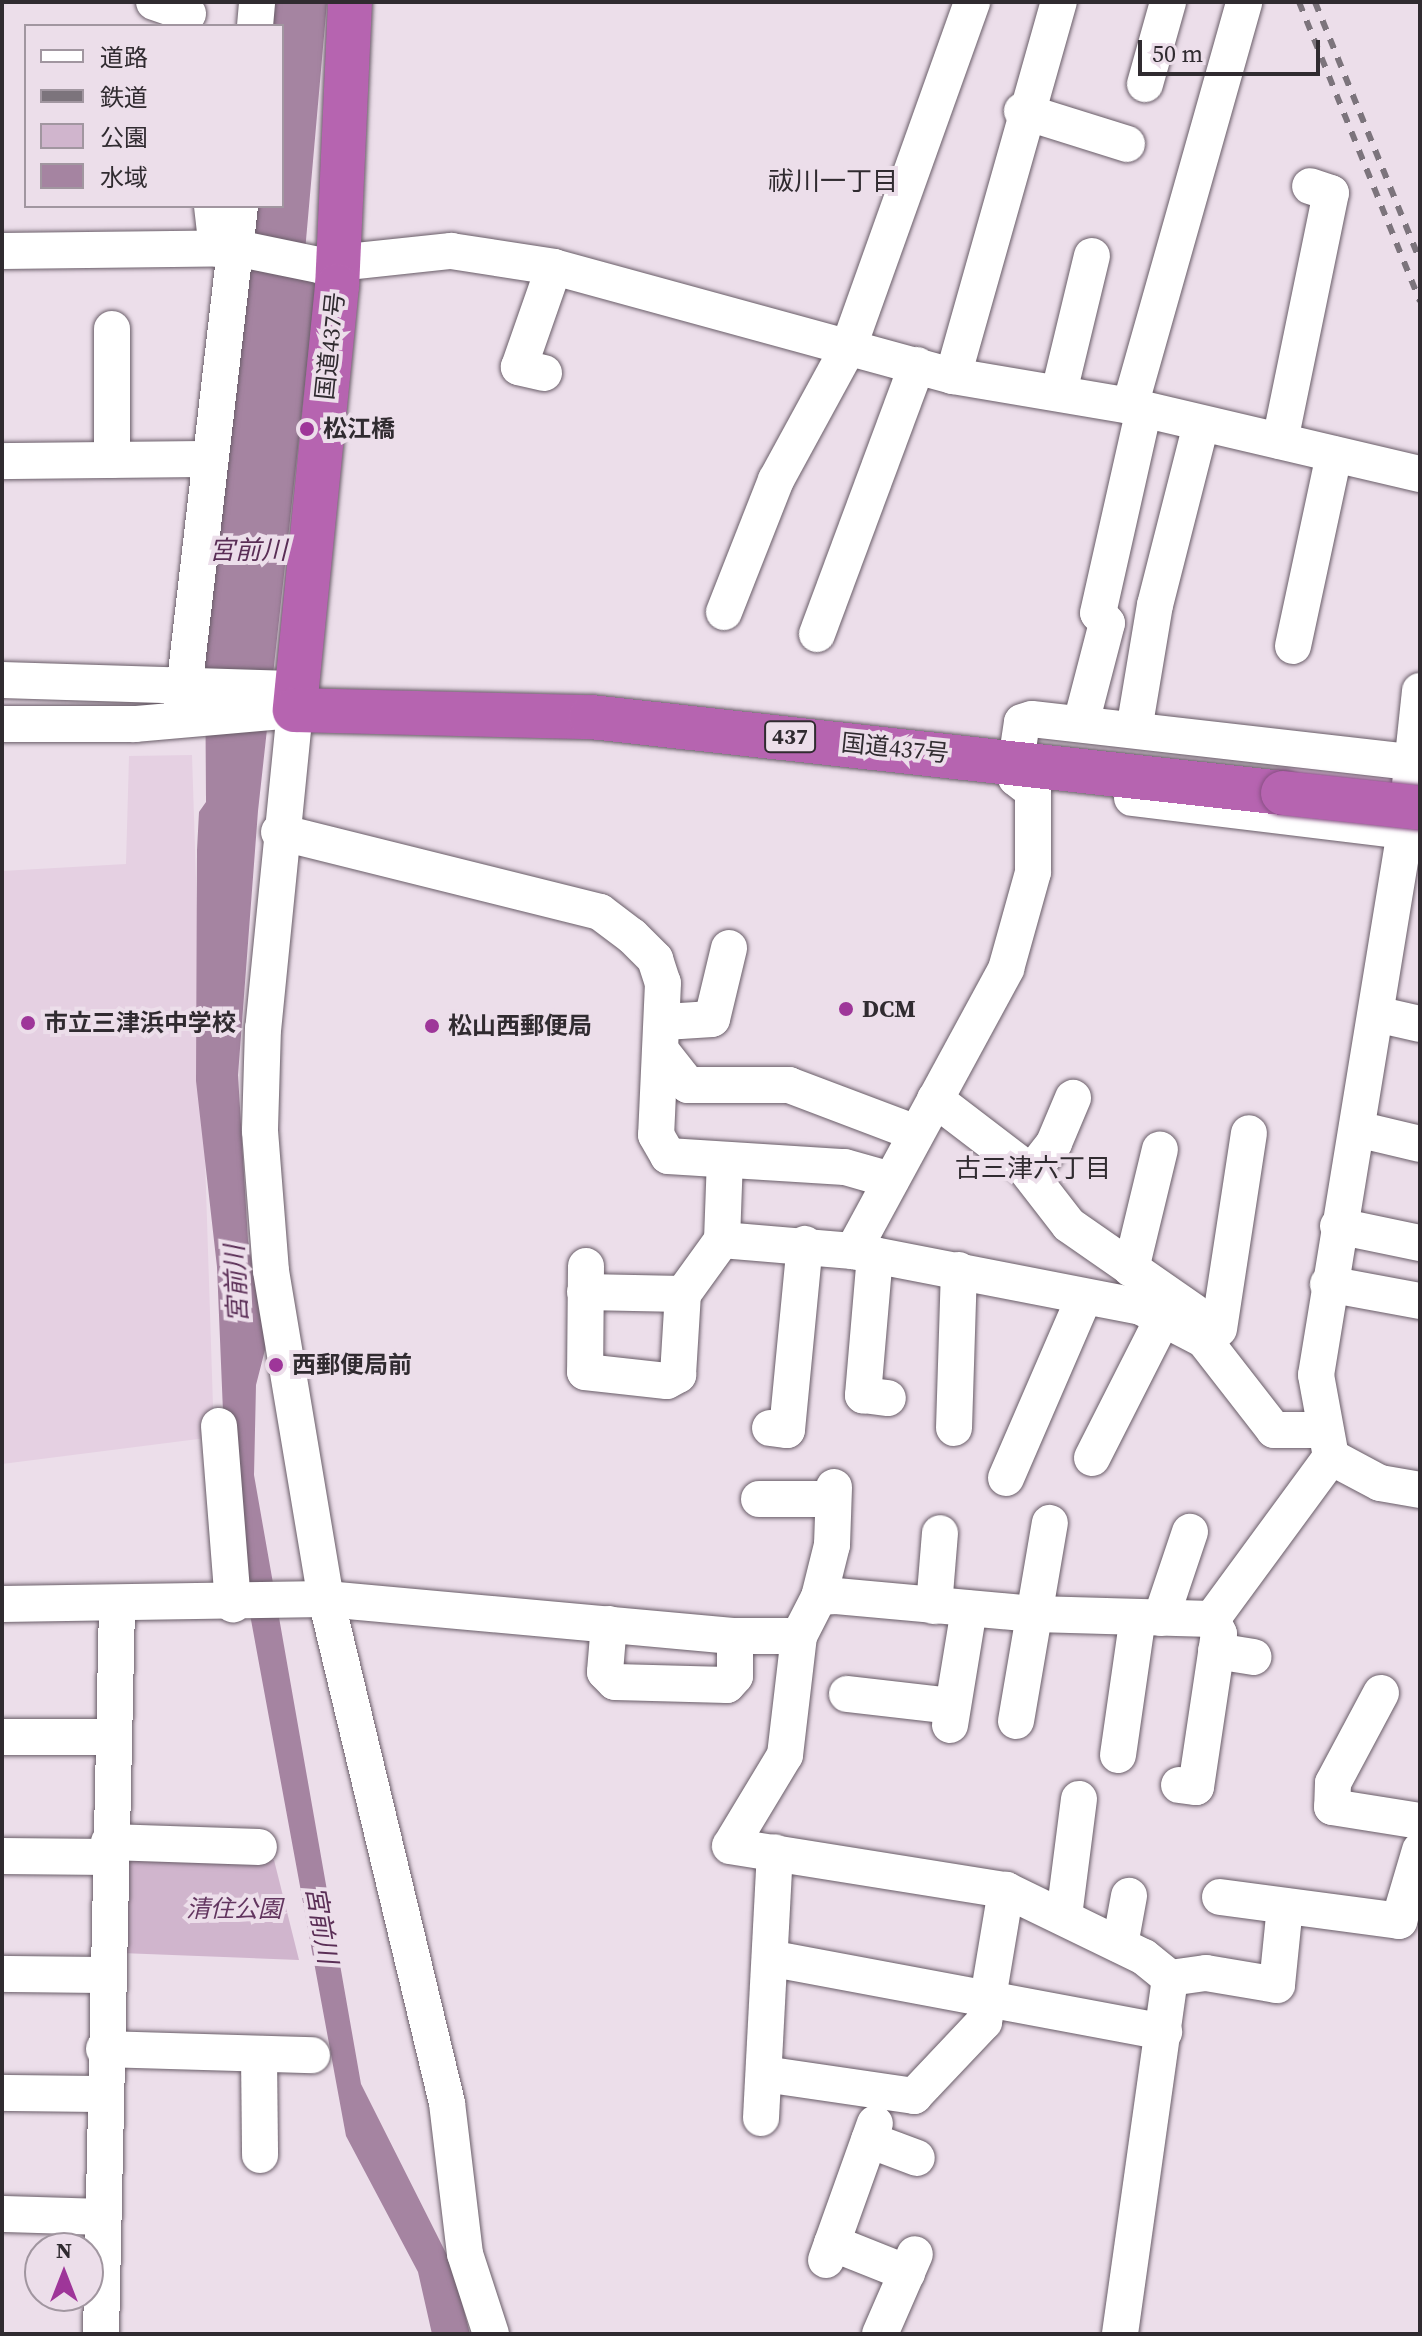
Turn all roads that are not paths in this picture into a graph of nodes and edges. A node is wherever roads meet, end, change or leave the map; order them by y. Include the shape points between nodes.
1 (154, 2) edge
2 (257, 2) edge
3 (350, 2) edge
4 (972, 2) edge
5 (1059, 2) edge
6 (1168, 2) edge
7 (1244, 2) edge
8 (187, 14) edge
9 (255, 24) edge
10 (1145, 84) dead end
11 (1022, 111) junction
12 (1127, 144) dead end
13 (1310, 186) dead end
14 (213, 208) edge
15 (240, 208) edge
16 (237, 250) junction
17 (2, 251) edge
18 (1092, 256) dead end
19 (328, 264) junction
20 (554, 267) junction
21 (112, 329) dead end
22 (849, 346) junction
23 (917, 365) junction
24 (544, 373) dead end
25 (953, 376) junction
26 (1059, 392) junction
27 (1137, 407) junction
28 (1201, 424) junction
29 (1280, 441) junction
30 (1334, 454) junction
31 (208, 459) junction
32 (112, 460) junction
33 (2, 461) edge
34 (1420, 474) edge
35 (724, 612) dead end
36 (817, 634) dead end
37 (1295, 646) dead end
38 (2, 680) edge
39 (1420, 691) edge
40 (290, 700) junction
41 (187, 702) junction
42 (1081, 723) junction
43 (2, 724) edge
44 (1134, 730) junction
45 (1022, 762) junction
46 (1418, 771) edge
47 (1284, 782) junction
48 (1415, 824) edge
49 (279, 832) junction
50 (726, 947) dead end
51 (1376, 1014) junction
52 (1420, 1024) edge
53 (664, 1037) junction
54 (1073, 1098) dead end
55 (935, 1099) junction
56 (1357, 1129) junction
57 (916, 1133) junction
58 (1249, 1133) dead end
59 (1420, 1144) edge
60 (1160, 1149) dead end
61 (725, 1160) junction
62 (1030, 1174) junction
63 (891, 1180) junction
64 (1338, 1226) junction
65 (722, 1240) junction
66 (1420, 1243) edge
67 (805, 1244) junction
68 (864, 1253) junction
69 (1131, 1269) junction
70 (959, 1270) junction
71 (1328, 1284) junction
72 (683, 1294) junction
73 (1084, 1298) junction
74 (1420, 1301) edge
75 (1163, 1318) junction
76 (1219, 1329) junction
77 (1249, 1371) dead end
78 (888, 1398) dead end
79 (219, 1426) dead end
80 (770, 1428) dead end
81 (954, 1428) dead end
82 (1328, 1444) junction
83 (1092, 1458) dead end
84 (1006, 1478) dead end
85 (1420, 1490) edge
86 (759, 1499) dead end
87 (1050, 1523) dead end
88 (1190, 1532) dead end
89 (940, 1533) dead end
90 (819, 1597) junction
91 (326, 1599) junction
92 (2, 1604) edge
93 (117, 1604) junction
94 (235, 1604) junction
95 (951, 1608) junction
96 (1035, 1614) junction
97 (1150, 1617) junction
98 (609, 1624) junction
99 (1214, 1635) junction
100 (735, 1636) junction
101 (799, 1636) junction
102 (1254, 1657) dead end
103 (1381, 1693) dead end
104 (847, 1694) dead end
105 (1016, 1721) dead end
106 (2, 1737) edge
107 (113, 1737) junction
108 (1118, 1755) dead end
109 (1179, 1785) dead end
110 (1079, 1799) dead end
111 (1420, 1821) edge
112 (259, 1847) dead end
113 (109, 1850) junction
114 (1420, 1850) edge
115 (775, 1852) junction
116 (2, 1856) edge
117 (1006, 1890) junction
118 (1129, 1896) dead end
119 (1220, 1897) dead end
120 (1285, 1906) junction
121 (1064, 1916) junction
122 (1120, 1945) junction
123 (774, 1959) junction
124 (2, 1974) edge
125 (106, 1975) junction
126 (1170, 1978) junction
127 (988, 1999) junction
128 (1164, 2032) junction
129 (104, 2049) junction
130 (259, 2054) junction
131 (312, 2055) dead end
132 (764, 2074) junction
133 (2, 2093) edge
134 (103, 2094) junction
135 (761, 2118) dead end
136 (260, 2155) dead end
137 (917, 2158) dead end
138 (2, 2214) edge
139 (103, 2217) junction
140 (101, 2334) edge
141 (491, 2334) edge
142 (880, 2334) edge
143 (1120, 2334) edge

1 - 8 street
2 - 9 street
3 - 19 highway, 国道437号
4 - 22 street
5 - 11 street
6 - 10 street
7 - 27 street
11 - 12 street
11 - 25 street
13 - 29 street via 1331,193
14 - 16 street
15 - 16 street
16 - 17 street
16 - 19 street
16 - 31 street
18 - 26 street
19 - 20 street via 451,251
19 - 40 highway, 国道437号
20 - 22 street
20 - 24 street via 519,367
21 - 32 street
22 - 23 street
22 - 35 street via 783,466
23 - 25 street
23 - 36 street
25 - 26 street
26 - 27 street
27 - 28 street
27 - 42 street via 1098,613 1107,623
28 - 29 street
28 - 44 street via 1155,605
29 - 30 street
30 - 34 street
30 - 37 street
31 - 32 street
31 - 41 street
32 - 33 street
38 - 41 street
39 - 46 street
40 - 41 street
40 - 45 highway, 国道437号 / 437 via 591,717
40 - 49 street
41 - 43 street
42 - 44 street
42 - 45 street via 1022,722
44 - 46 street
45 - 47 highway, 国道437号 / 437
45 - 48 street
45 - 55 street via 1033,872 1006,969
46 - 47 highway, 国道437号 / 437
46 - 48 street
47 - 48 highway, 国道437号 / 437, bridge
48 - 51 street
49 - 53 street via 600,912 655,959
49 - 91 street via 260,1131 271,1271
50 - 53 street via 712,1019
51 - 52 street
51 - 56 street
53 - 57 street via 688,1085 789,1085
53 - 61 street via 659,1147 680,1159
54 - 62 street via 1054,1143
55 - 57 street
55 - 62 street
56 - 59 street
56 - 64 street
57 - 63 street
58 - 76 street
60 - 69 street
61 - 63 street via 845,1167
61 - 65 street
62 - 69 street via 1069,1225
63 - 68 street
64 - 66 street
64 - 71 street
65 - 67 street
65 - 72 street
67 - 68 street
67 - 80 street via 787,1430
68 - 70 street
68 - 78 street via 863,1395
69 - 76 street
70 - 73 street
70 - 81 street
71 - 74 street
71 - 82 street via 1316,1375
72 - 72 street via 683,1359 667,1381 585,1372 585,1279
73 - 75 street via 1141,1307
73 - 84 street
75 - 82 street via 1204,1340 1274,1430
75 - 83 street
76 - 77 street
79 - 94 street
82 - 85 street via 1380,1483
82 - 99 street
86 - 90 street via 834,1493
87 - 96 street
88 - 97 street
89 - 95 street
90 - 95 street
90 - 101 street
91 - 94 street
91 - 98 street
91 - 141 street via 447,2103 465,2254
92 - 93 street
93 - 94 street
93 - 107 street
95 - 96 street
95 - 104 street via 951,1715
96 - 97 street
96 - 105 street
97 - 99 street
97 - 108 street
98 - 100 street
98 - 100 street via 605,1672 615,1682 727,1685 735,1676
99 - 102 street
99 - 109 street via 1196,1787
100 - 101 street
101 - 115 street via 785,1755 730,1846
103 - 111 street via 1333,1783 1332,1807
106 - 107 street
107 - 113 street
110 - 121 street
112 - 113 street
113 - 116 street
113 - 125 street
114 - 120 street via 1399,1921
115 - 117 street
115 - 123 street
117 - 121 street
117 - 127 street
118 - 122 street
119 - 120 street
120 - 126 street via 1277,1985 1206,1973
121 - 122 street
122 - 126 street
123 - 127 street
123 - 132 street
124 - 125 street
125 - 129 street
126 - 128 street
127 - 128 street
127 - 132 street via 984,2022 914,2096
128 - 143 street
129 - 130 street
129 - 134 street
130 - 131 street
130 - 136 street
132 - 135 street
133 - 134 street
134 - 139 street
137 - 142 street via 872,2131 829,2252 911,2264
138 - 139 street
139 - 140 street

